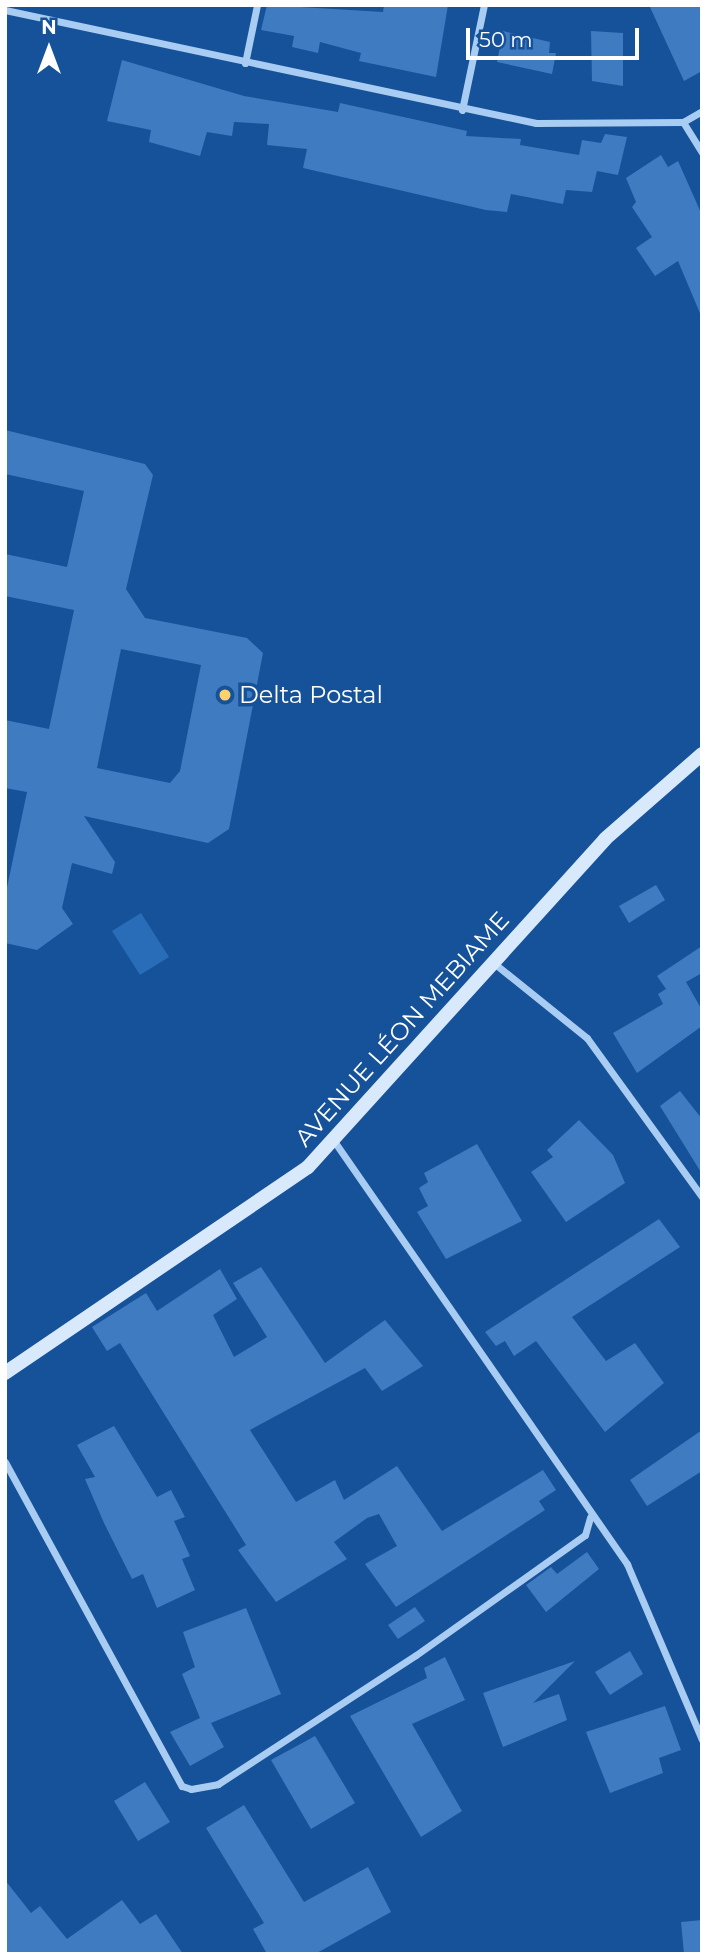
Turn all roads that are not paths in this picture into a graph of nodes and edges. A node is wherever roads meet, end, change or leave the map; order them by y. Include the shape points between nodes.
1 (23, 5) edge
2 (257, 5) edge
3 (484, 5) edge
4 (5, 10) edge
5 (22, 14) junction
6 (245, 63) junction
7 (462, 110) junction
8 (702, 111) edge
9 (683, 122) junction
10 (702, 152) edge
11 (702, 754) edge
12 (495, 964) junction
13 (334, 1141) junction
14 (702, 1197) edge
15 (5, 1373) edge
16 (5, 1462) edge
17 (590, 1517) junction
18 (702, 1740) edge

1 - 5 street
2 - 6 street
3 - 7 street
4 - 5 street
5 - 6 street
6 - 7 street
7 - 9 street via 548,124
8 - 9 street
9 - 10 street
11 - 12 street, AVENUE LÉON MEBIAME via 605,839
12 - 13 street, AVENUE LÉON MEBIAME
12 - 14 street via 587,1038
13 - 15 street, AVENUE LÉON MEBIAME via 253,1210
13 - 17 street
16 - 17 street via 182,1786 191,1789 218,1784 416,1655 585,1535
17 - 18 street via 627,1564

